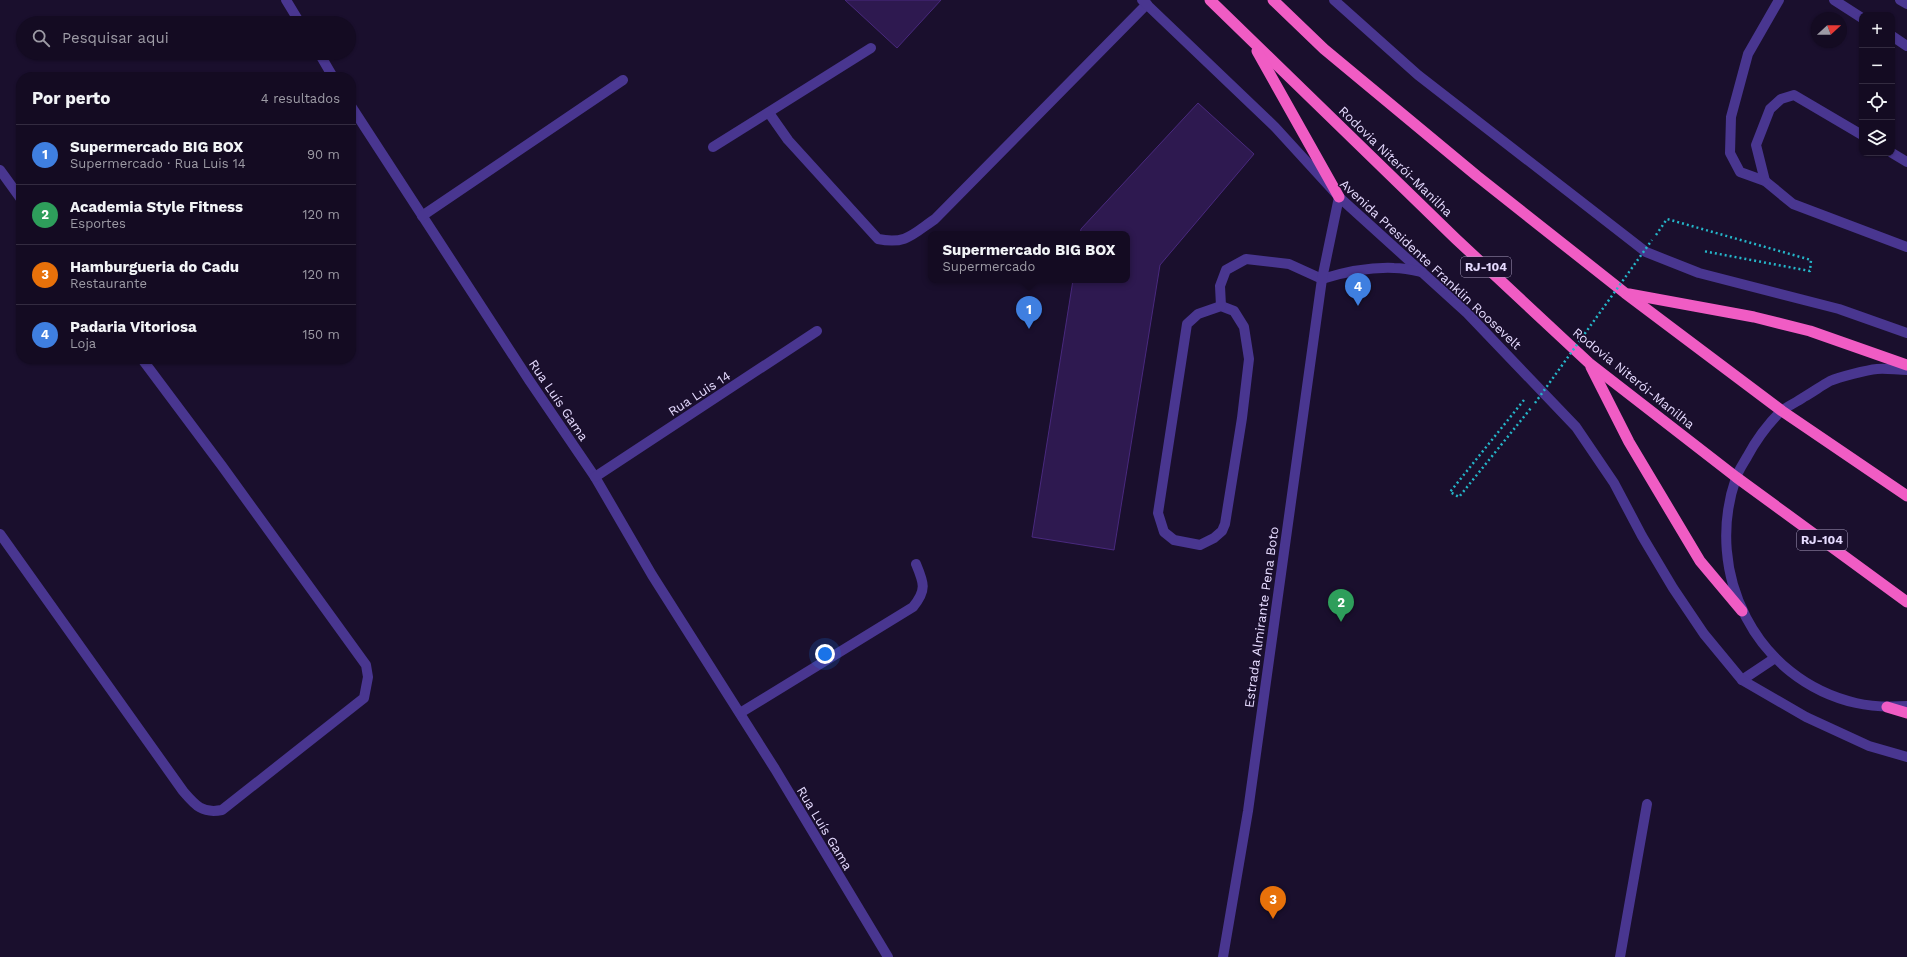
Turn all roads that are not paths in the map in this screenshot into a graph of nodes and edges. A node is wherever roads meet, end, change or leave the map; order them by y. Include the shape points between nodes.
1 (286, 0) edge
2 (1210, 0) edge
3 (1273, 0) edge
4 (1334, 0) edge
5 (1779, 0) edge
6 (1834, 0) edge
7 (1900, 0) edge
8 (1144, 2) edge
9 (1907, 4) edge
10 (296, 16) edge
11 (1859, 16) edge
12 (1895, 38) edge
13 (1250, 40) junction
14 (1907, 46) edge
15 (871, 48) dead end
16 (323, 60) edge
17 (330, 72) edge
18 (623, 80) dead end
19 (769, 113) junction
20 (356, 114) edge
21 (1859, 133) edge
22 (713, 147) dead end
23 (1895, 155) edge
24 (1907, 162) edge
25 (0, 170) edge
26 (1765, 181) junction
27 (16, 192) edge
28 (1339, 197) junction
29 (422, 216) junction
30 (1907, 247) edge
31 (1422, 272) junction
32 (1322, 279) junction
33 (1626, 293) junction
34 (1221, 306) junction
35 (817, 331) dead end
36 (1907, 333) edge
37 (1589, 363) junction
38 (146, 364) edge
39 (1907, 365) edge
40 (1907, 370) edge
41 (1782, 411) junction
42 (595, 476) junction
43 (1736, 477) junction
44 (1907, 496) edge
45 (0, 534) edge
46 (916, 564) dead end
47 (1907, 602) edge
48 (1742, 611) junction
49 (1776, 658) junction
50 (1742, 680) junction
51 (1907, 706) edge
52 (1887, 707) junction
53 (740, 713) junction
54 (1907, 713) edge
55 (1907, 757) edge
56 (1646, 804) dead end
57 (888, 957) edge
58 (1223, 957) edge
59 (1620, 957) edge

1 - 10 street
2 - 13 highway, Rodovia Niterói-Manilha / RJ-104
3 - 33 highway via 1348,69 1477,176
4 - 36 street via 1418,75 1649,249 1699,273 1839,309
5 - 26 street via 1748,54 1731,117 1730,153 1740,172
6 - 11 street
7 - 9 street
8 - 19 street via 935,219 906,240 892,242 878,239 788,140
8 - 28 street, Avenida Presidente Franklin Roosevelt via 1274,127
12 - 14 street
13 - 28 highway
13 - 37 highway, Rodovia Niterói-Manilha / RJ-104
15 - 19 street
16 - 17 street
18 - 29 street
19 - 22 street
20 - 29 street, Rua Luís Gama
21 - 26 street via 1794,95 1781,99 1770,109 1756,145
23 - 24 street
25 - 27 street
26 - 30 street via 1793,204
28 - 31 street, Avenida Presidente Franklin Roosevelt
28 - 32 street, Estrada Almirante Pena Boto
29 - 42 street, Rua Luís Gama
31 - 32 street via 1394,268 1368,269
31 - 50 street, Avenida Presidente Franklin Roosevelt via 1472,318 1576,427 1614,483 1673,588 1704,634
32 - 34 street via 1289,264 1246,259 1226,270 1220,286
32 - 58 street, Estrada Almirante Pena Boto via 1248,811
33 - 39 highway via 1754,317 1810,331
33 - 41 highway
34 - 34 street via 1234,311 1244,326 1249,359 1225,524 1214,538 1200,545 1174,540 1164,532 1158,513 1187,324 1198,314
35 - 42 street, Rua Luis 14
37 - 43 highway, Rodovia Niterói-Manilha / RJ-104
37 - 48 highway via 1629,442 1700,562
38 - 45 street via 366,665 368,677 364,698 222,810 211,812 202,809 183,791
40 - 41 street via 1877,369 1831,380
41 - 43 street via 1758,437
41 - 44 highway
42 - 53 street, Rua Luís Gama via 652,575
43 - 47 highway, Rodovia Niterói-Manilha / RJ-104
43 - 48 street via 1727,510 1725,544 1730,578
46 - 53 street via 923,580 923,590 913,607
48 - 49 street via 1763,644
49 - 50 street
49 - 52 street via 1800,678 1827,693 1856,703
50 - 55 street, Avenida Presidente Franklin Roosevelt via 1806,717 1869,746
51 - 52 street
52 - 54 highway
53 - 57 street, Rua Luís Gama
56 - 59 street

